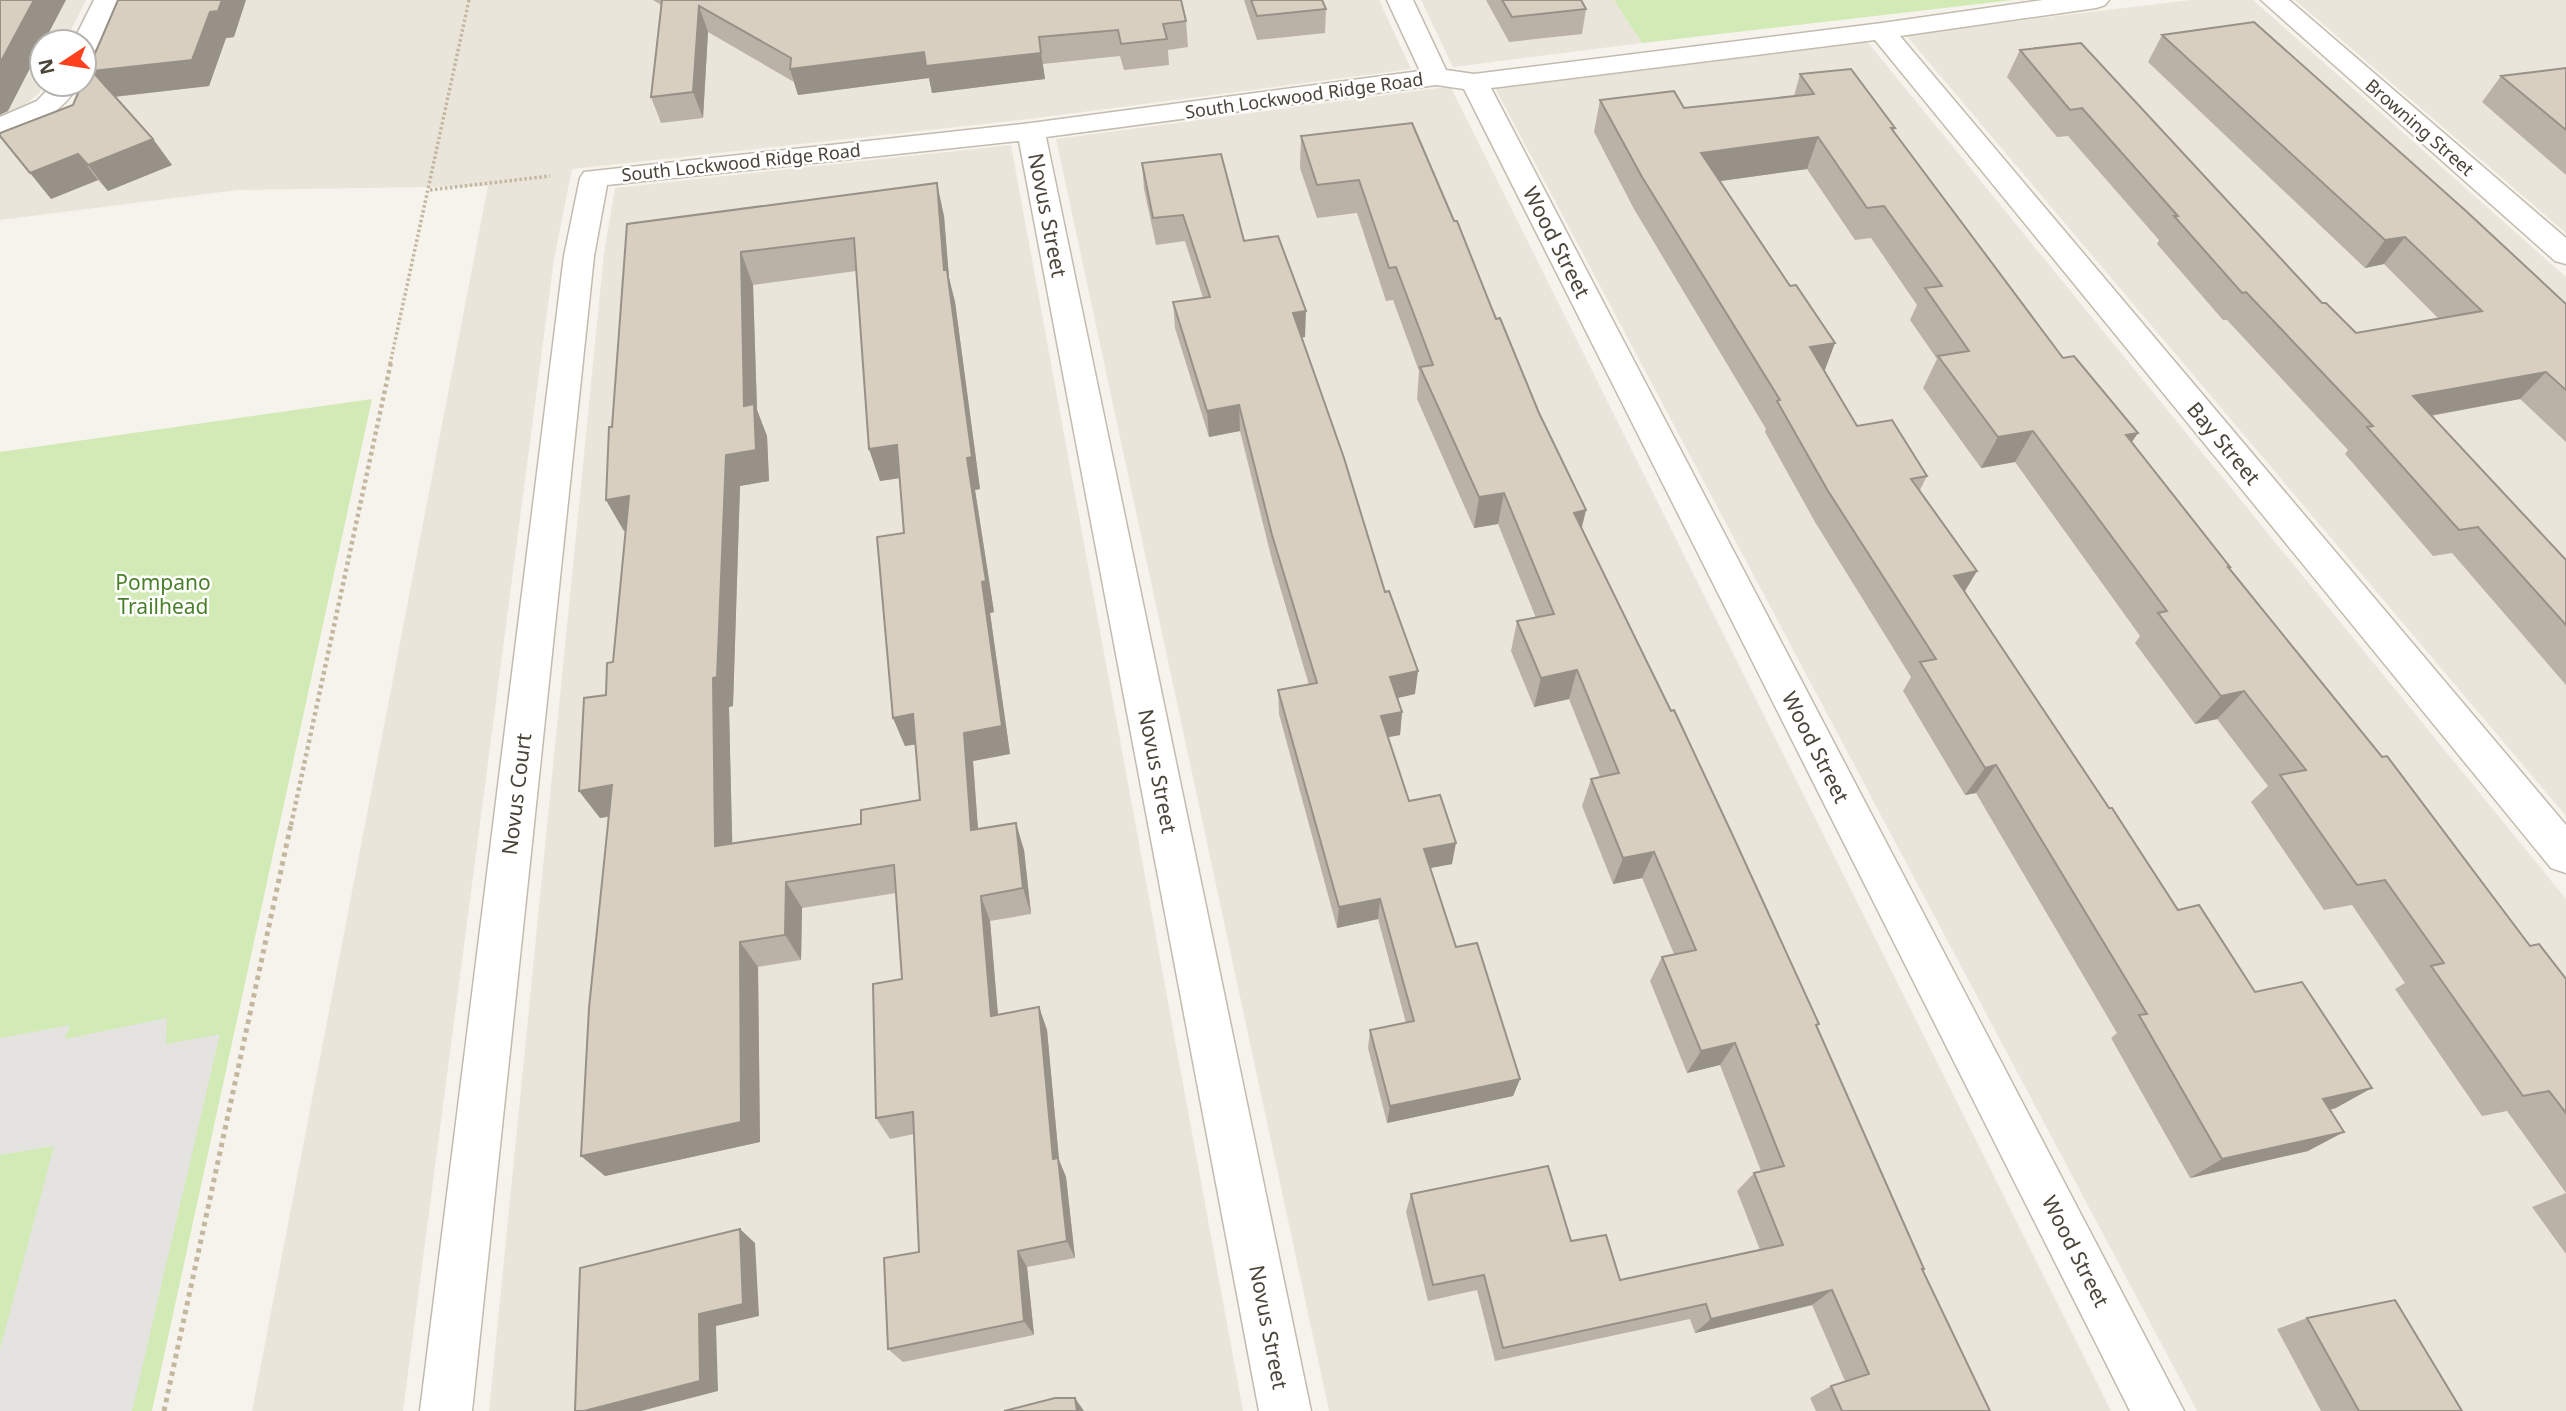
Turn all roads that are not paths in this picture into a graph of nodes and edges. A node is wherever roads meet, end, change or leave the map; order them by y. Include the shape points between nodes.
1 (107, 0) edge
2 (1400, 0) edge
3 (2096, 0) edge
4 (2274, 0) edge
5 (93, 28) edge
6 (1882, 30) junction
7 (1436, 77) junction
8 (1474, 82) junction
9 (56, 98) edge
10 (0, 126) edge
11 (1031, 131) junction
12 (594, 178) joint
13 (2566, 254) edge
14 (2566, 855) edge
15 (446, 1411) edge
16 (1285, 1411) edge
17 (2158, 1411) edge

1 - 5 street
2 - 7 street
3 - 6 street, South Lockwood Ridge Road
4 - 13 street, Browning Street
6 - 8 street, South Lockwood Ridge Road
6 - 14 street, Bay Street
7 - 8 street, South Lockwood Ridge Road
7 - 11 street, South Lockwood Ridge Road
8 - 17 street, Wood Street
9 - 10 street via 41,110
11 - 12 street, South Lockwood Ridge Road
11 - 16 street, Novus Street
12 - 15 street, Novus Court via 579,256

